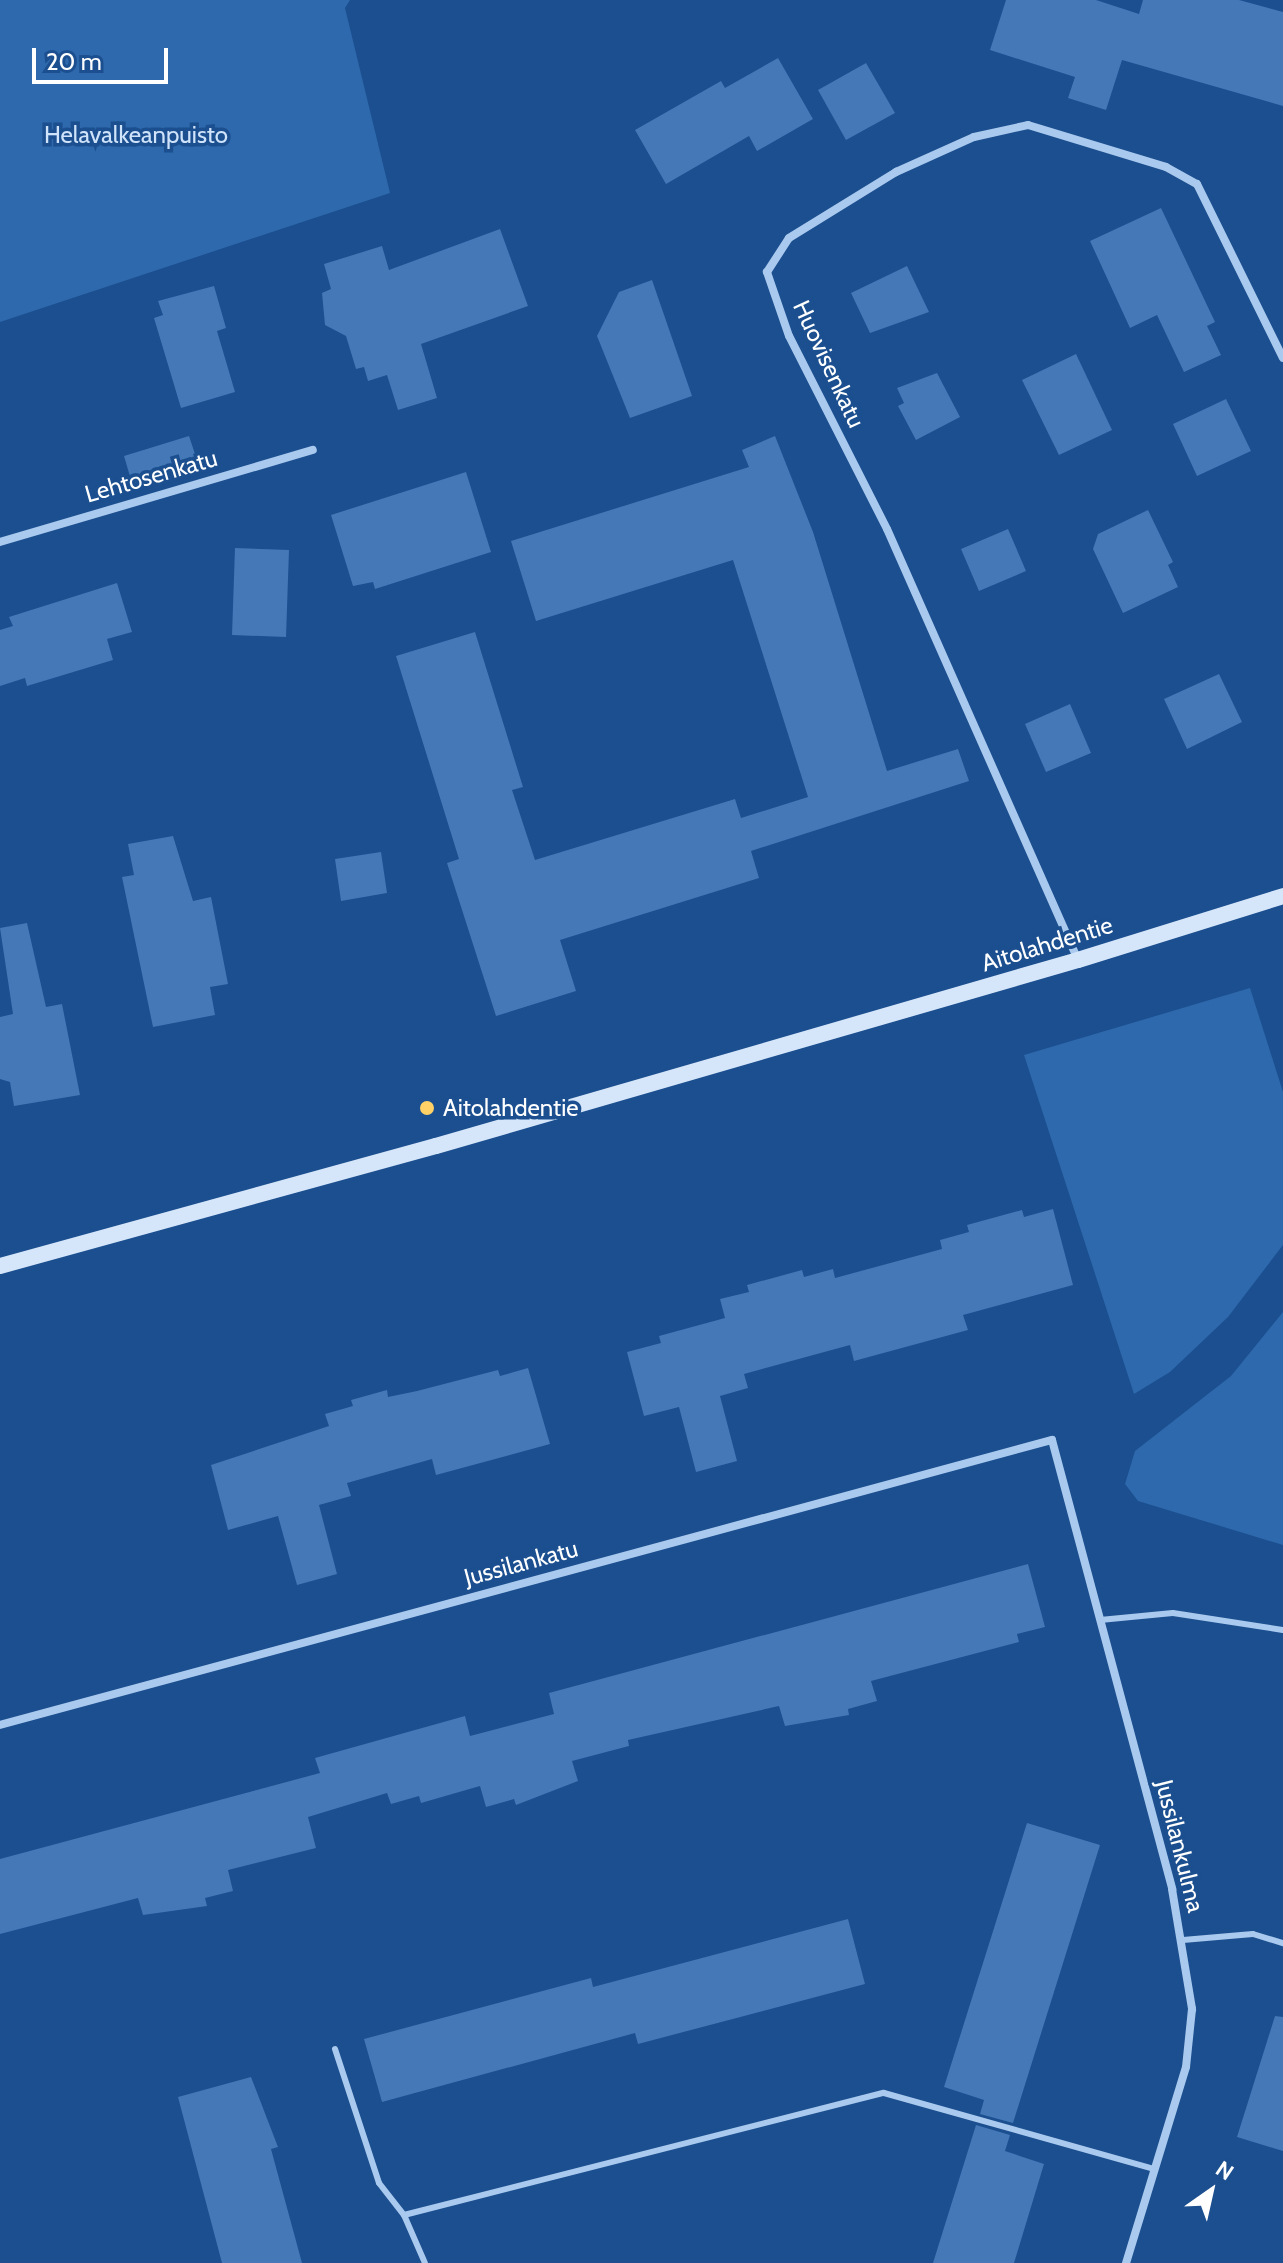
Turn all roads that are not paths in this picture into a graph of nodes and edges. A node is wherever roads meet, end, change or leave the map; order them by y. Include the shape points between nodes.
1 (1283, 358) edge
2 (313, 450) dead end
3 (0, 542) edge
4 (1280, 894) edge
5 (1078, 960) junction
6 (0, 1266) edge
7 (1052, 1440) joint
8 (1100, 1620) junction
9 (1283, 1630) edge
10 (0, 1725) edge
11 (1183, 1940) junction
12 (1283, 1943) edge
13 (335, 2049) dead end
14 (1155, 2169) junction
15 (404, 2215) junction
16 (425, 2263) edge
17 (1126, 2263) edge

1 - 5 street, Huovisenkatu via 1197,184 1166,167 1028,125 974,137 896,172 789,238 767,272 789,336 887,529
2 - 3 street, Lehtosenkatu
4 - 5 main road, Aitolahdentie
5 - 6 main road, Aitolahdentie
7 - 8 street, Jussilankulma
7 - 10 street, Jussilankatu
8 - 9 lane via 1173,1613
8 - 11 street, Jussilankulma
11 - 12 lane via 1253,1934
11 - 14 street, Jussilankulma via 1192,2009 1190,2039
13 - 15 lane via 379,2183
14 - 15 lane via 884,2093
14 - 17 street, Jussilankulma
15 - 16 lane

